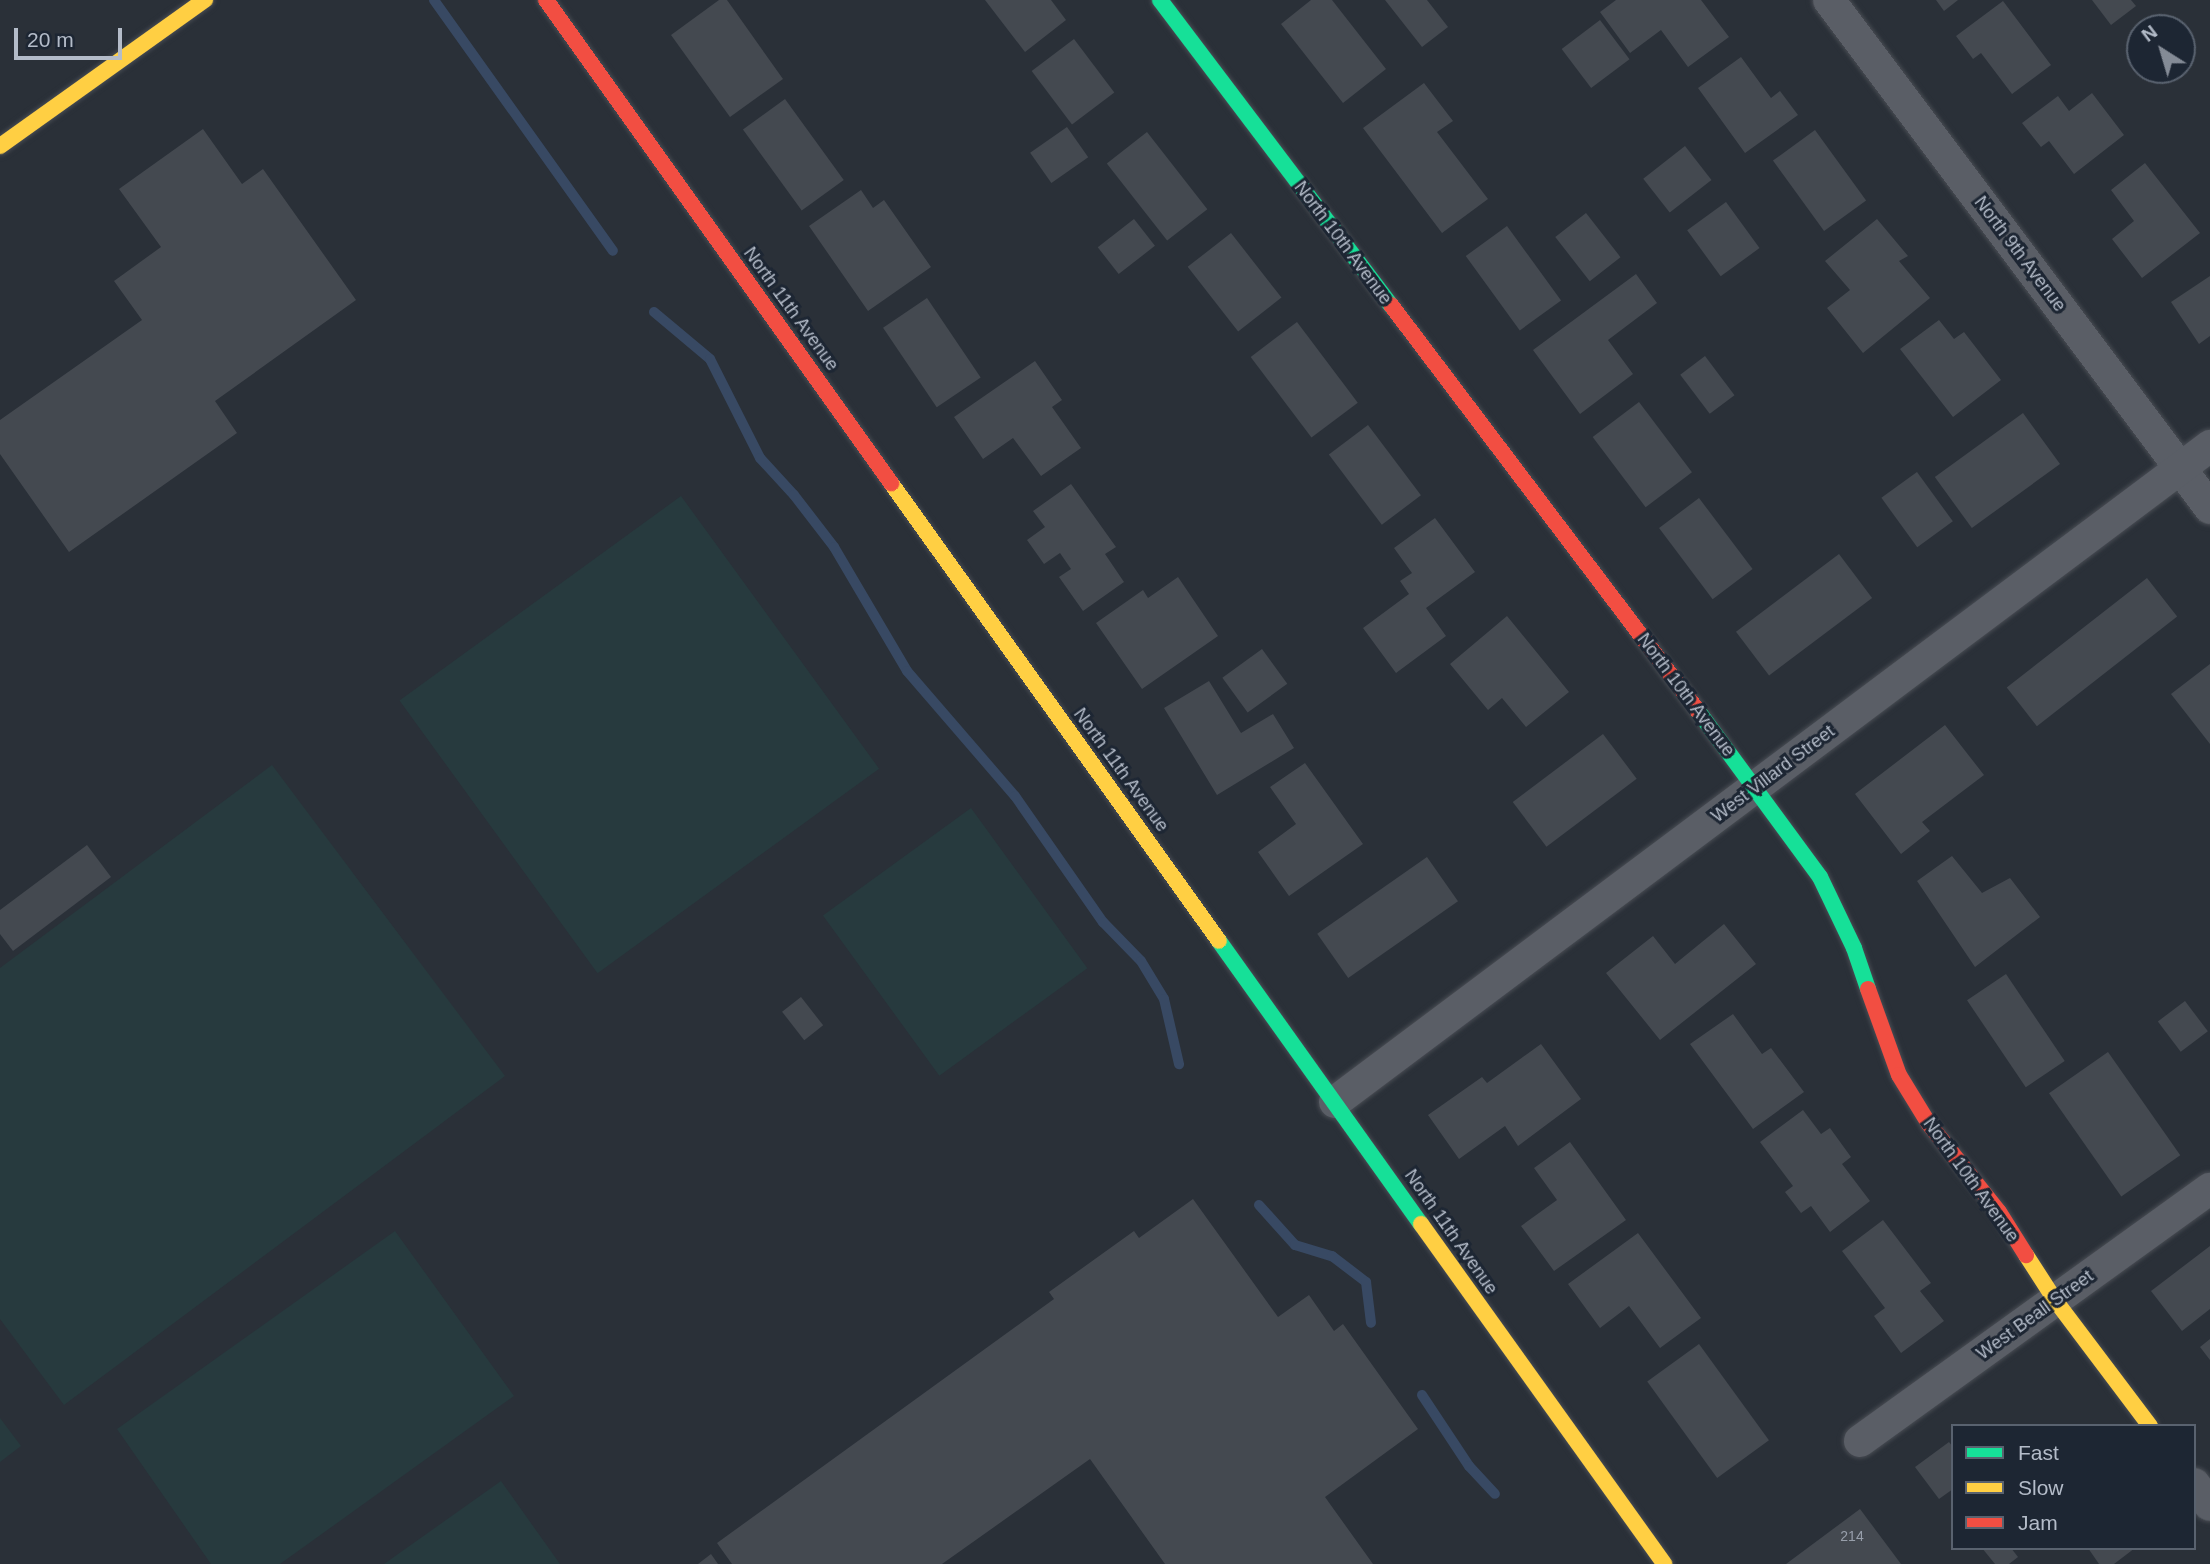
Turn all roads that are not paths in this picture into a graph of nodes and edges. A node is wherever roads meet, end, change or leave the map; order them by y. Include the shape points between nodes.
1 (205, 0) edge
2 (546, 0) edge
3 (1160, 0) edge
4 (1829, 0) edge
5 (0, 146) edge
6 (2210, 446) edge
7 (2180, 468) junction
8 (2210, 508) edge
9 (1756, 787) junction
10 (1335, 1102) junction
11 (2210, 1189) edge
12 (2055, 1300) junction
13 (2148, 1424) edge
14 (1860, 1441) dead end
15 (2196, 1487) edge
16 (2210, 1505) edge
17 (1664, 1564) edge

1 - 5 street
2 - 10 street, North 11th Avenue
3 - 9 street, North 10th Avenue
4 - 7 street, North 9th Avenue
6 - 7 street, West Villard Street
7 - 8 street, North 9th Avenue
7 - 9 street, West Villard Street
9 - 10 street, West Villard Street
9 - 12 street, North 10th Avenue via 1825,887 1854,948 1899,1075
10 - 17 street, North 11th Avenue
11 - 12 street, West Beall Street
12 - 13 street, North 10th Avenue
12 - 14 street, West Beall Street
15 - 16 street

